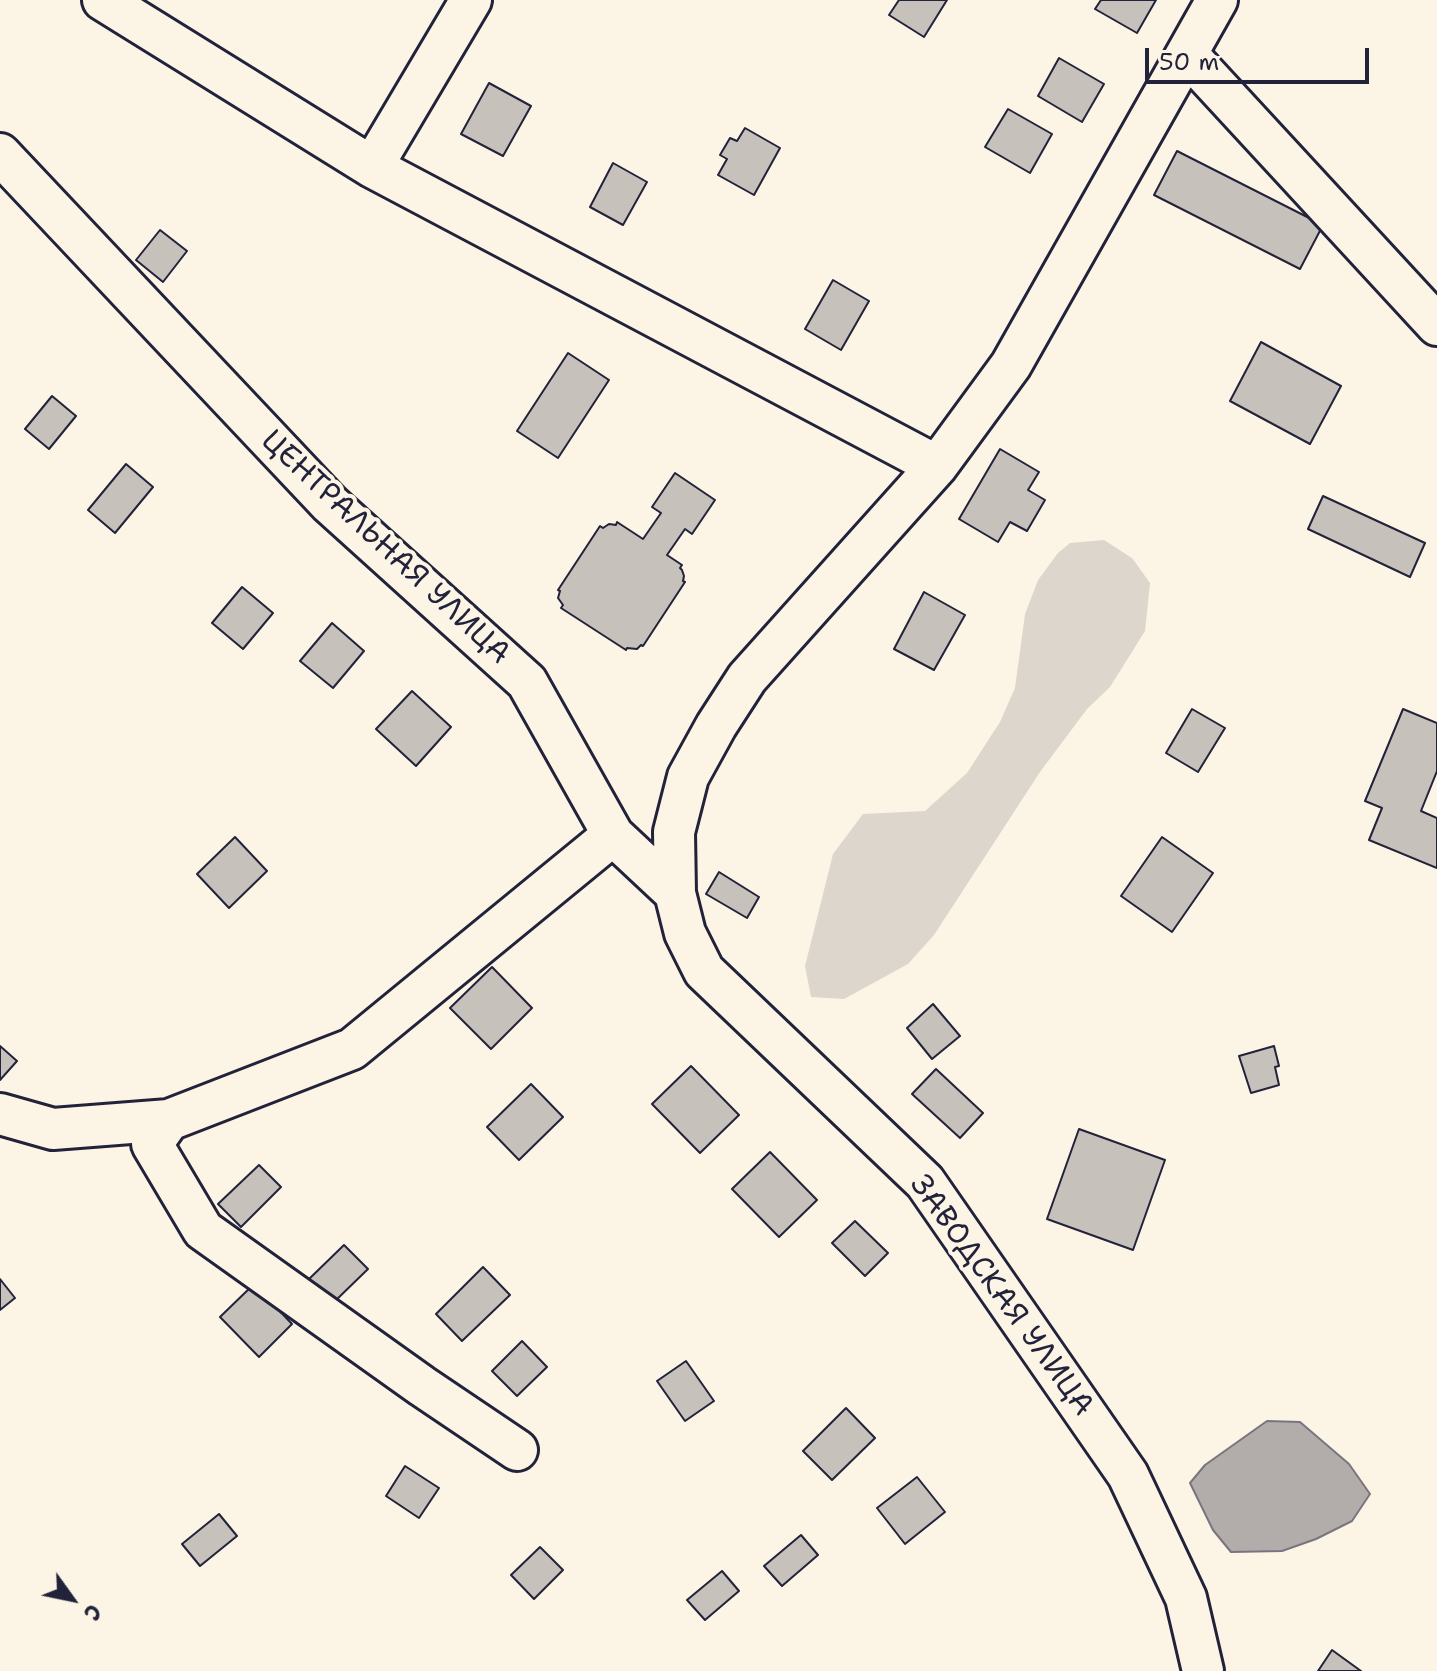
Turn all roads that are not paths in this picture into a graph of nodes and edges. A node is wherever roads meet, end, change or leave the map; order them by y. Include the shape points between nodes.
1 (103, 0) edge
2 (471, 0) edge
3 (1217, 0) edge
4 (1187, 54) junction
5 (0, 154) edge
6 (372, 167) junction
7 (1437, 325) edge
8 (937, 466) junction
9 (613, 835) junction
10 (675, 893) junction
11 (0, 1114) edge
12 (169, 1120) junction
13 (517, 1450) dead end
14 (1203, 1671) edge

1 - 6 street
2 - 6 street
3 - 4 street, ЗАВОДСКАЯ УЛИЦА
4 - 7 street
4 - 8 street, ЗАВОДСКАЯ УЛИЦА via 1011,365
5 - 9 street, ЦЕНТРАЛЬНАЯ УЛИЦА via 330,504 527,682
6 - 8 street
8 - 10 street, ЗАВОДСКАЯ УЛИЦА via 747,678 716,726 688,777 674,832
9 - 10 street, ЦЕНТРАЛЬНАЯ УЛИЦА
9 - 12 street via 352,1049
10 - 14 street, ЗАВОДСКАЯ УЛИЦА via 685,933 704,971 925,1182 1128,1475 1186,1598
11 - 12 street via 53,1129
12 - 13 street via 152,1144 203,1230

